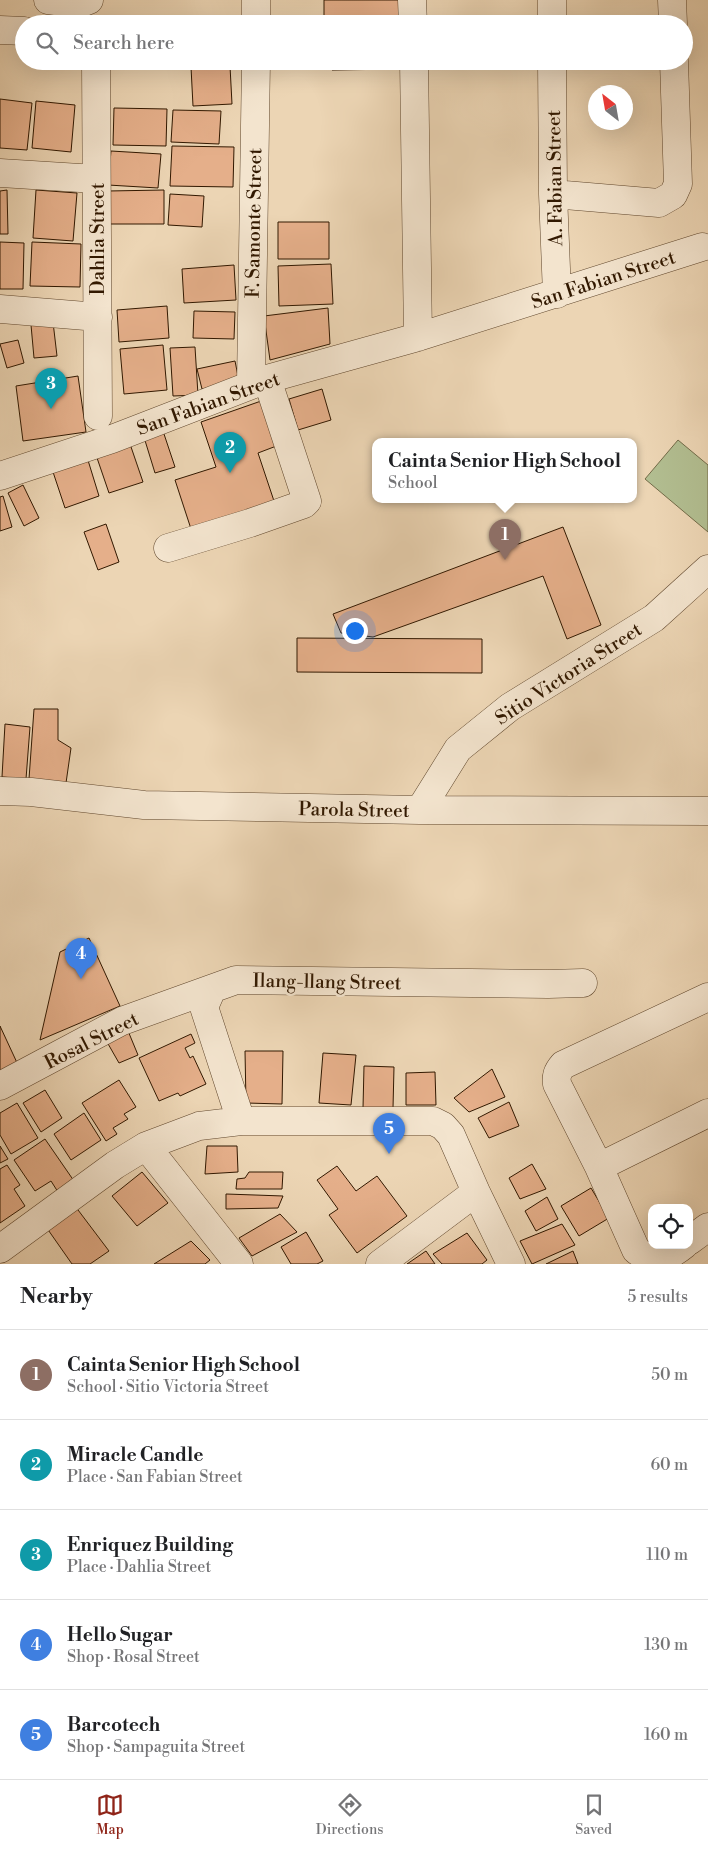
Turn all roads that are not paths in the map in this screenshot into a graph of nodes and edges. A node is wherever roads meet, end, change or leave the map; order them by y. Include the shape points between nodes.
1 (48, 0) edge
2 (89, 0) edge
3 (256, 0) edge
4 (412, 0) edge
5 (552, 0) edge
6 (672, 0) edge
7 (256, 15) edge
8 (413, 15) edge
9 (552, 15) edge
10 (673, 15) edge
11 (0, 30) edge
12 (15, 31) edge
13 (96, 70) edge
14 (256, 70) edge
15 (414, 70) edge
16 (552, 70) edge
17 (674, 70) edge
18 (0, 173) edge
19 (96, 179) junction
20 (553, 194) junction
21 (702, 247) dead end
22 (557, 294) junction
23 (0, 309) edge
24 (98, 317) junction
25 (418, 337) junction
26 (259, 382) junction
27 (98, 416) dead end
28 (0, 476) edge
29 (168, 548) dead end
30 (708, 569) edge
31 (0, 791) edge
32 (420, 810) junction
33 (708, 810) edge
34 (583, 983) dead end
35 (212, 989) junction
36 (708, 997) edge
37 (0, 1086) edge
38 (708, 1113) edge
39 (241, 1120) junction
40 (146, 1146) junction
41 (599, 1167) junction
42 (476, 1192) junction
43 (708, 1227) edge
44 (693, 1238) edge
45 (0, 1249) edge
46 (679, 1249) edge
47 (239, 1264) edge
48 (380, 1264) edge
49 (511, 1264) edge

1 - 2 street via 79,4
3 - 7 street
4 - 8 street
5 - 9 street
6 - 10 street
11 - 12 street
13 - 19 street, Dahlia Street
14 - 26 street, F. Samonte Street
15 - 25 street
16 - 20 street, A. Fabian Street
17 - 20 street via 678,184 673,195 659,203
18 - 19 street
19 - 24 street, Dahlia Street
20 - 22 street, A. Fabian Street
21 - 22 street, San Fabian Street
22 - 25 street, San Fabian Street
23 - 24 street
24 - 27 street, Dahlia Street
25 - 26 street, San Fabian Street
26 - 28 street, San Fabian Street via 112,439
26 - 29 street, F. Samonte Street via 307,501 250,523
30 - 32 street, Sitio Victoria Street via 654,618 510,707 458,750
31 - 32 street, Parola Street via 144,806
32 - 33 street, Parola Street
34 - 35 street, Ilang-llang Street via 236,980
35 - 37 street, Rosal Street via 122,1021
35 - 39 street via 204,1007
36 - 41 street via 558,1070 557,1084
38 - 41 street
39 - 40 street via 199,1126
39 - 42 street via 432,1121 451,1135
40 - 45 street
40 - 47 street
41 - 46 street via 636,1250 652,1260 664,1258
42 - 48 street
42 - 49 street
43 - 44 street

